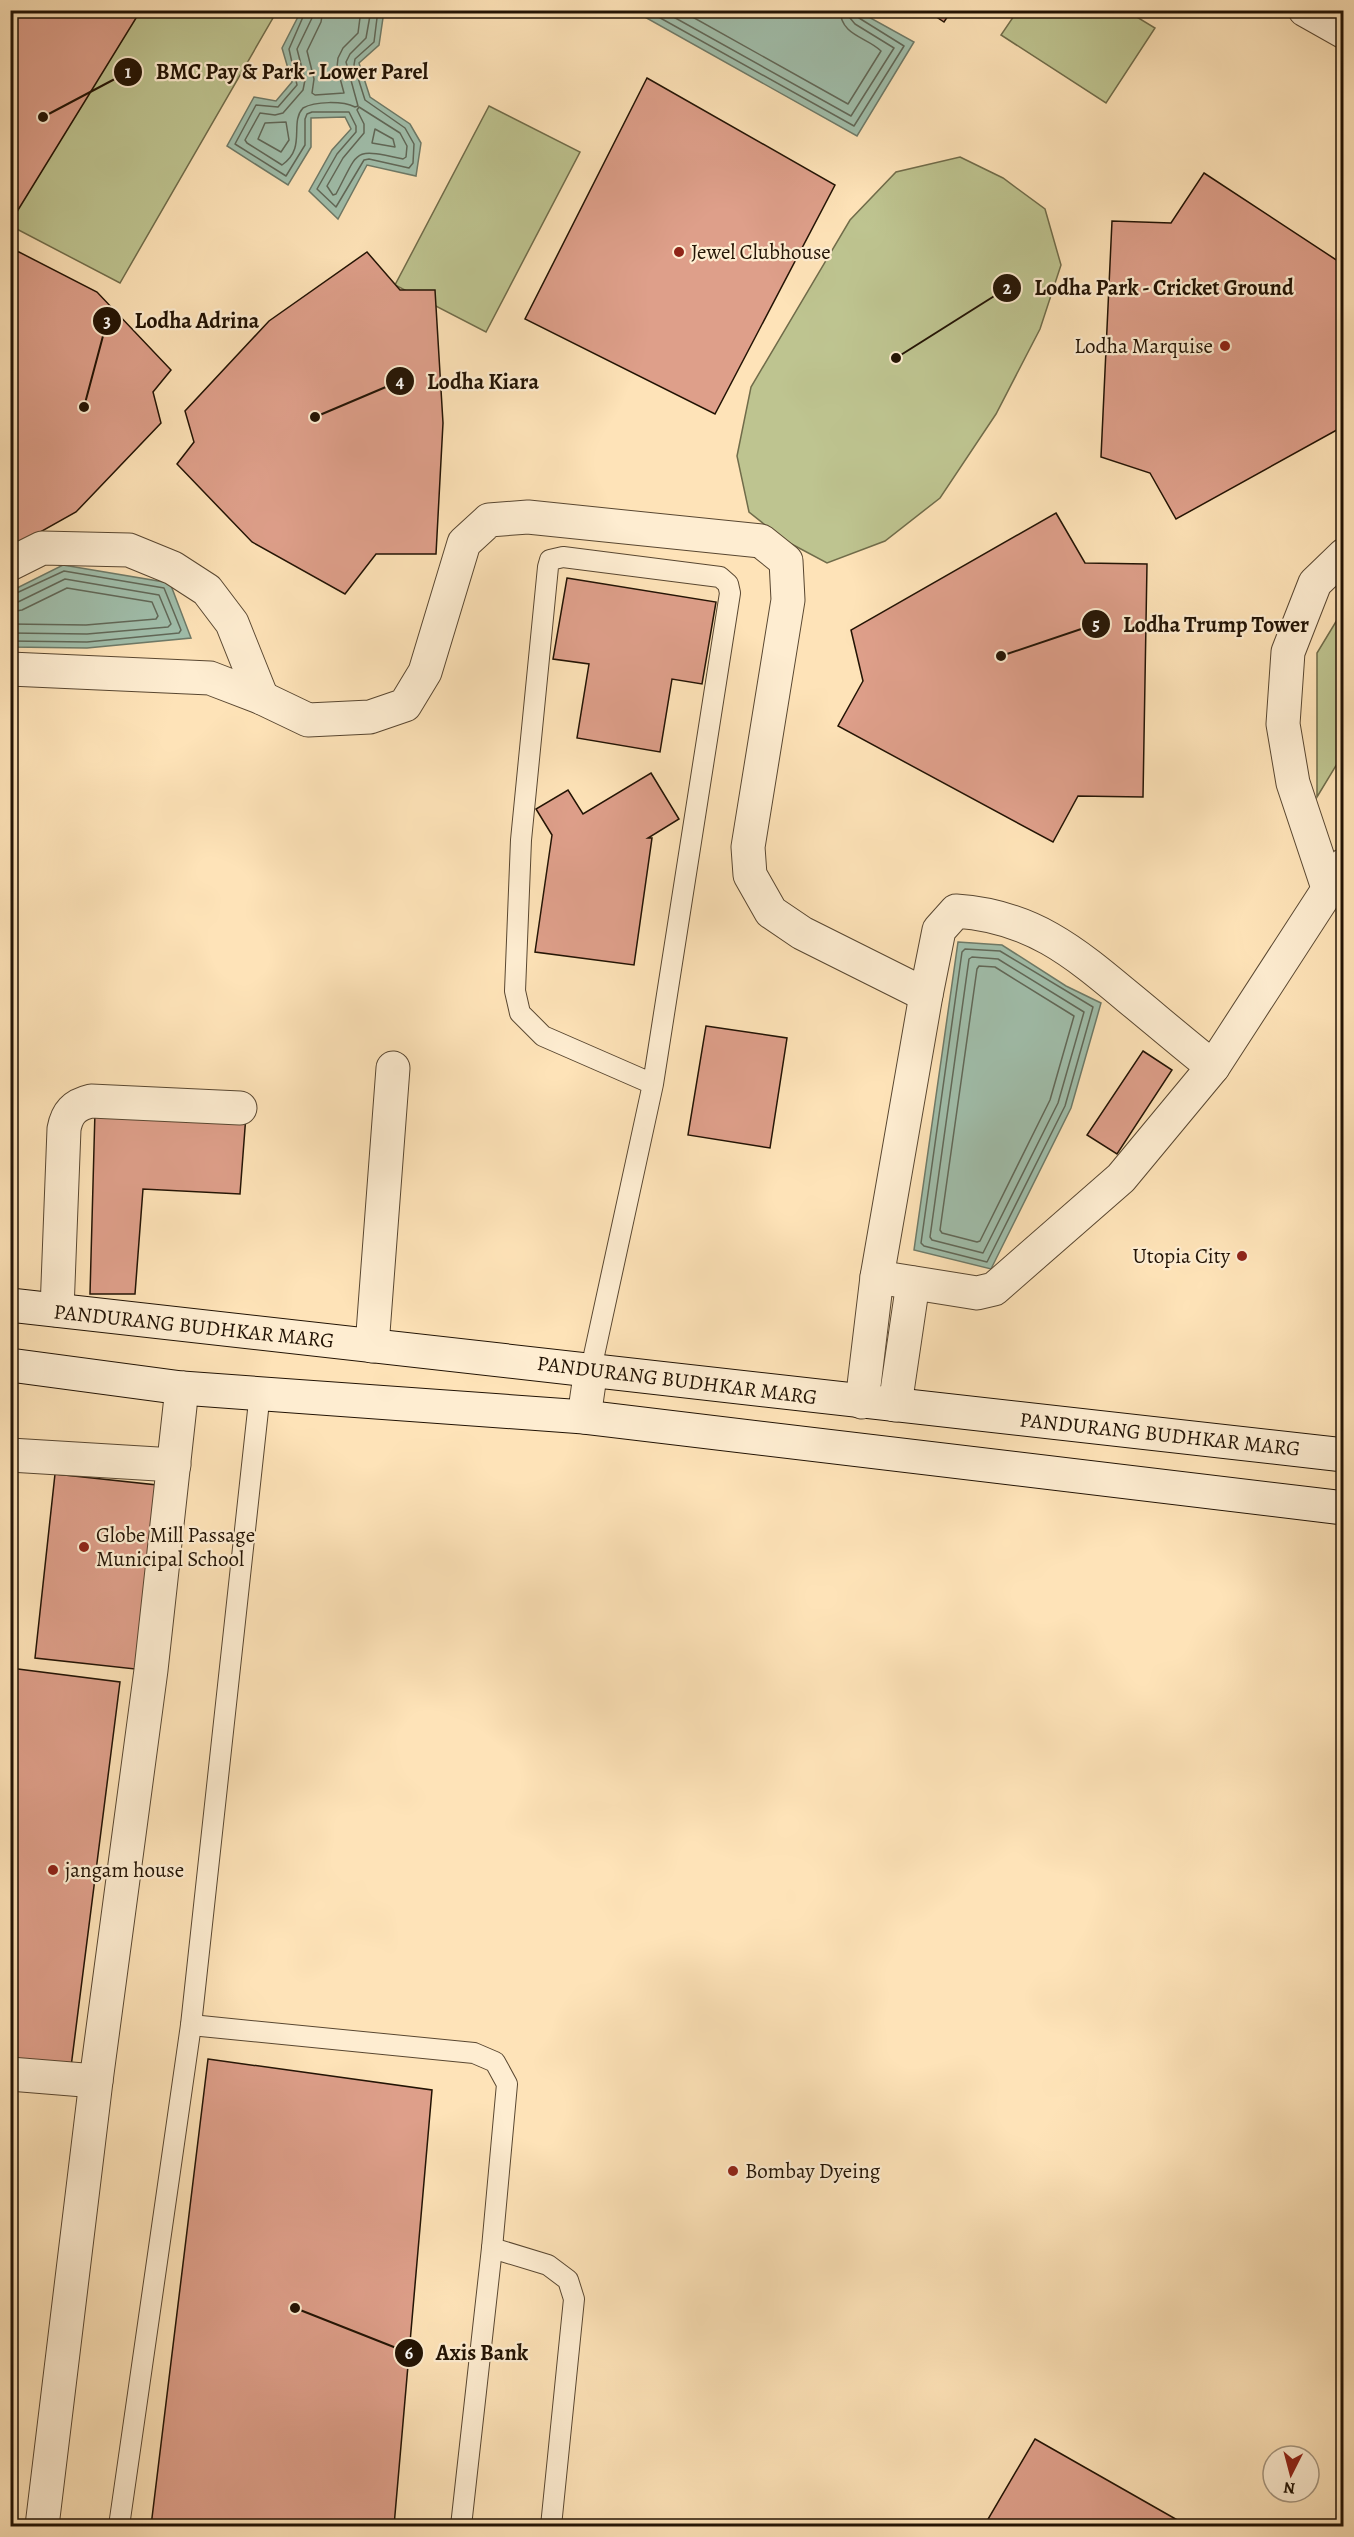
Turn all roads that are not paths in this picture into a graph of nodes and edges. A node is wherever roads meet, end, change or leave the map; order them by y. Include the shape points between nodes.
1 (1305, 10) edge
2 (1344, 32) edge
3 (1344, 555) edge
4 (10, 564) edge
5 (10, 669) edge
6 (262, 698) junction
7 (1336, 877) edge
8 (926, 995) junction
9 (1213, 1067) junction
10 (393, 1068) dead end
11 (653, 1084) junction
12 (240, 1108) dead end
13 (877, 1278) junction
14 (913, 1283) junction
15 (10, 1305) edge
16 (57, 1310) junction
17 (372, 1346) junction
18 (10, 1365) edge
19 (591, 1369) junction
20 (182, 1388) junction
21 (260, 1392) junction
22 (862, 1402) junction
23 (895, 1405) junction
24 (584, 1417) junction
25 (1276, 1447) junction
26 (10, 1455) edge
27 (1344, 1455) edge
28 (174, 1464) junction
29 (1271, 1499) junction
30 (1344, 1508) edge
31 (191, 2025) junction
32 (10, 2074) edge
33 (96, 2081) junction
34 (492, 2248) junction
35 (42, 2526) edge
36 (119, 2526) edge
37 (461, 2526) edge
38 (551, 2526) edge

1 - 2 street
3 - 7 street via 1316,583 1288,652 1283,724 1293,783
4 - 6 street via 42,548 129,550 172,568 207,590 232,623
5 - 6 street via 210,678
6 - 8 street via 308,720 370,717 405,705 425,672 464,543 489,520 528,517 760,540 786,561 788,600 748,847 750,875 771,912 802,933
7 - 9 street
8 - 9 street via 939,930 956,911 984,913 1032,929 1074,951
8 - 13 street
9 - 14 street via 1120,1178 994,1289 977,1293
10 - 17 street
11 - 11 lane via 543,1035 520,1013 514,991 521,840 548,567 550,560 563,557 720,578 728,584 730,593
11 - 19 lane
12 - 16 street via 91,1101 78,1104 67,1116
13 - 14 street
13 - 22 street
14 - 23 street
15 - 16 street, PANDURANG BUDHKAR MARG
16 - 17 street, PANDURANG BUDHKAR MARG
17 - 19 street, PANDURANG BUDHKAR MARG
18 - 20 street
19 - 22 street, PANDURANG BUDHKAR MARG
19 - 24 street
20 - 21 street
20 - 28 street
21 - 24 street
21 - 31 lane
22 - 23 street, PANDURANG BUDHKAR MARG
23 - 25 street, PANDURANG BUDHKAR MARG
24 - 29 street
25 - 27 street, PANDURANG BUDHKAR MARG
25 - 29 street
26 - 28 street
28 - 33 street via 150,1682
29 - 30 street
31 - 34 lane via 474,2053 495,2062 507,2084
31 - 36 lane
32 - 33 street
33 - 35 street
34 - 37 lane
34 - 38 lane via 548,2265 568,2280 574,2299

